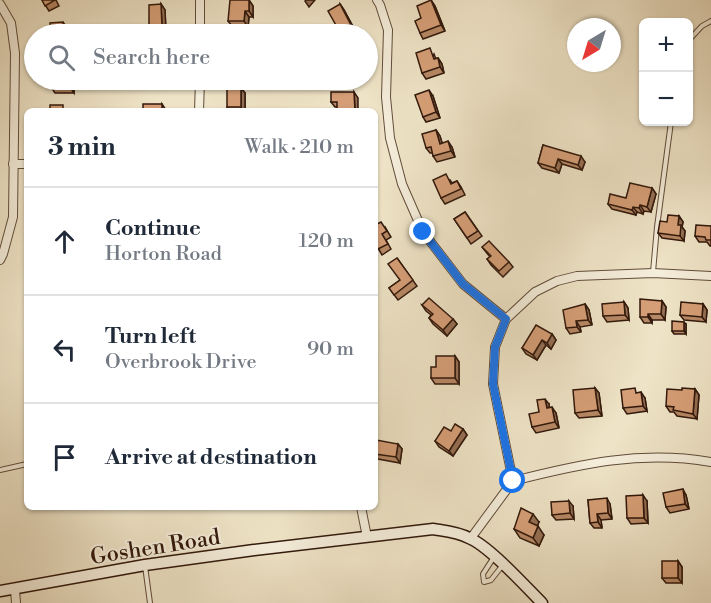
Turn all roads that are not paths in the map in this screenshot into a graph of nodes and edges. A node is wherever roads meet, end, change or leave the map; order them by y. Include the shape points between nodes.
1 (200, 0) edge
2 (377, 0) edge
3 (0, 4) edge
4 (711, 21) edge
5 (200, 24) edge
6 (693, 36) edge
7 (200, 90) edge
8 (199, 108) edge
9 (671, 126) edge
10 (13, 164) junction
11 (24, 164) edge
12 (0, 260) edge
13 (653, 273) junction
14 (711, 276) edge
15 (506, 319) junction
16 (711, 462) edge
17 (24, 465) edge
18 (0, 470) edge
19 (513, 481) junction
20 (362, 510) edge
21 (367, 537) junction
22 (471, 538) junction
23 (494, 557) junction
24 (145, 565) junction
25 (502, 565) junction
26 (15, 590) junction
27 (0, 591) edge
28 (16, 603) edge
29 (150, 603) edge
30 (542, 603) edge

1 - 5 street
2 - 15 street via 388,30 386,96 390,138 402,184 423,232 463,284
3 - 10 street via 14,36
4 - 6 lane
7 - 8 street
9 - 13 lane
10 - 11 street
10 - 12 street via 13,217
13 - 14 street
13 - 15 street via 598,274 557,281 535,292
15 - 19 street via 495,347 493,384
16 - 19 street via 643,457 582,464
17 - 18 lane
19 - 22 street
20 - 21 street
21 - 22 street, Goshen Road via 433,529
21 - 24 street, Goshen Road
22 - 23 street, Goshen Road
23 - 25 street, Goshen Road
23 - 25 lane via 483,574 484,582 491,580
24 - 26 street, Goshen Road
24 - 29 lane
25 - 30 street, Goshen Road
26 - 27 street, Goshen Road
26 - 28 street

